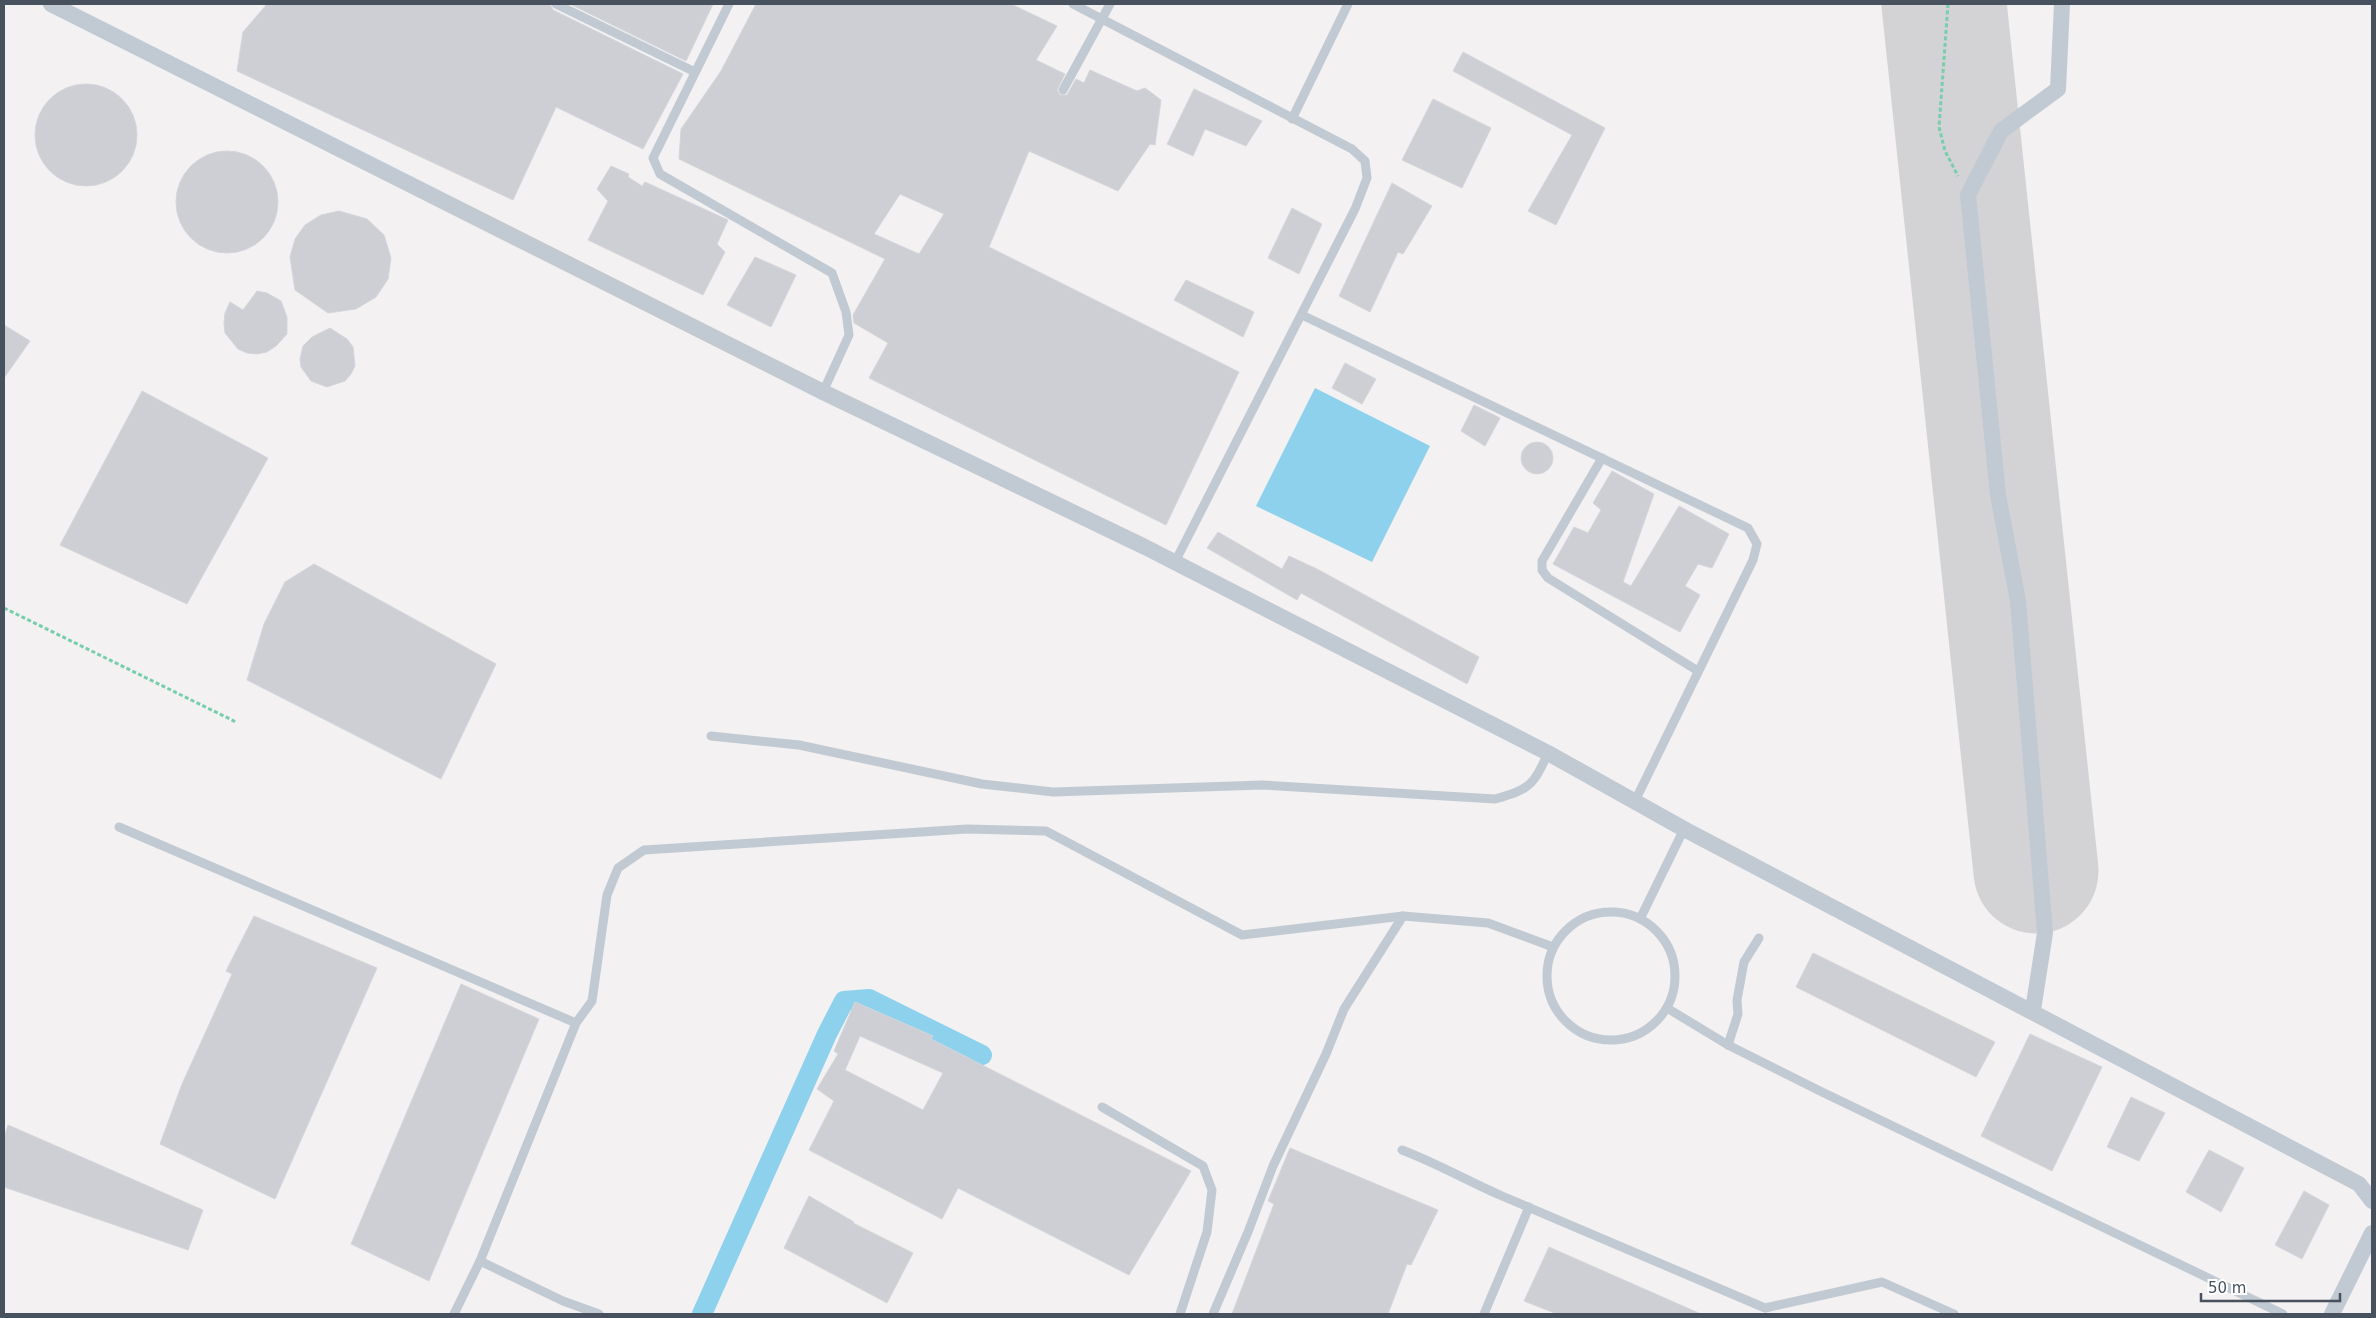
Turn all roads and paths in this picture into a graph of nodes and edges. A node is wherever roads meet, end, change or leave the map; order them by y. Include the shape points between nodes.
1 (51, 4) edge
2 (556, 4) edge
3 (729, 4) edge
4 (1073, 4) edge
5 (1110, 4) edge
6 (1348, 4) edge
7 (1948, 4) edge
8 (2062, 4) edge
9 (1103, 18) junction
10 (695, 72) junction
11 (1063, 90) dead end
12 (1292, 119) junction
13 (1968, 195) junction
14 (1302, 315) junction
15 (823, 392) junction
16 (1602, 458) junction
17 (1175, 562) junction
18 (4, 608) edge
19 (1698, 671) junction
20 (236, 722) dead end
21 (711, 736) dead end
22 (1548, 752) junction
23 (1635, 801) junction
24 (119, 827) dead end
25 (1684, 829) junction
26 (1403, 916) junction
27 (1640, 920) junction
28 (1759, 938) dead end
29 (1552, 947) junction
30 (1667, 1008) junction
31 (2033, 1010) junction
32 (576, 1023) junction
33 (1728, 1045) junction
34 (1102, 1107) dead end
35 (1402, 1150) dead end
36 (2372, 1201) edge
37 (1530, 1207) junction
38 (2372, 1232) edge
39 (480, 1261) junction
40 (454, 1314) edge
41 (599, 1314) edge
42 (1180, 1314) edge
43 (1213, 1314) edge
44 (1484, 1314) edge
45 (1954, 1314) edge
46 (2283, 1314) edge
47 (2332, 1314) edge

1 - 15 street
2 - 10 lane
3 - 10 lane
4 - 9 lane
5 - 9 lane
6 - 12 lane
7 - 13 path via 1939,128 1945,152
8 - 13 street via 2058,89 2001,132
9 - 11 lane
9 - 12 lane
10 - 15 lane via 653,158 656,166 660,174 832,273 846,312 849,335
12 - 14 lane via 1352,149 1365,161 1367,178 1356,209
13 - 31 street via 1998,495 2018,600 2045,933
14 - 16 lane
14 - 17 lane
15 - 17 street
16 - 19 lane via 1542,561 1542,570 1548,578
16 - 19 lane via 1748,528 1757,544 1753,560
17 - 22 street
18 - 20 path
19 - 23 lane
21 - 22 lane via 799,745 982,784 1053,792 1262,785 1495,799 1524,791 1537,776
22 - 23 street
23 - 25 street
24 - 32 lane
25 - 27 lane
25 - 31 street
26 - 29 lane via 1488,923
26 - 32 lane via 1242,935 1046,831 967,829 644,850 618,868 607,895 592,1001
26 - 43 lane via 1344,1010 1272,1166
27 - 29 lane via 1627,913 1605,912 1583,917 1565,930
27 - 30 lane via 1661,935 1671,952 1676,971 1674,990
28 - 33 lane via 1744,962 1737,1000 1738,1014
29 - 30 lane via 1546,968 1547,990 1556,1010 1571,1026 1590,1037 1612,1040 1634,1036 1653,1025
30 - 33 lane
31 - 36 street via 2359,1184
32 - 39 lane
33 - 46 lane
34 - 42 lane via 1203,1166 1212,1190 1207,1232
35 - 37 lane
37 - 44 lane
37 - 45 lane via 1765,1308 1882,1282
38 - 47 street
39 - 40 lane
39 - 41 lane via 563,1301

